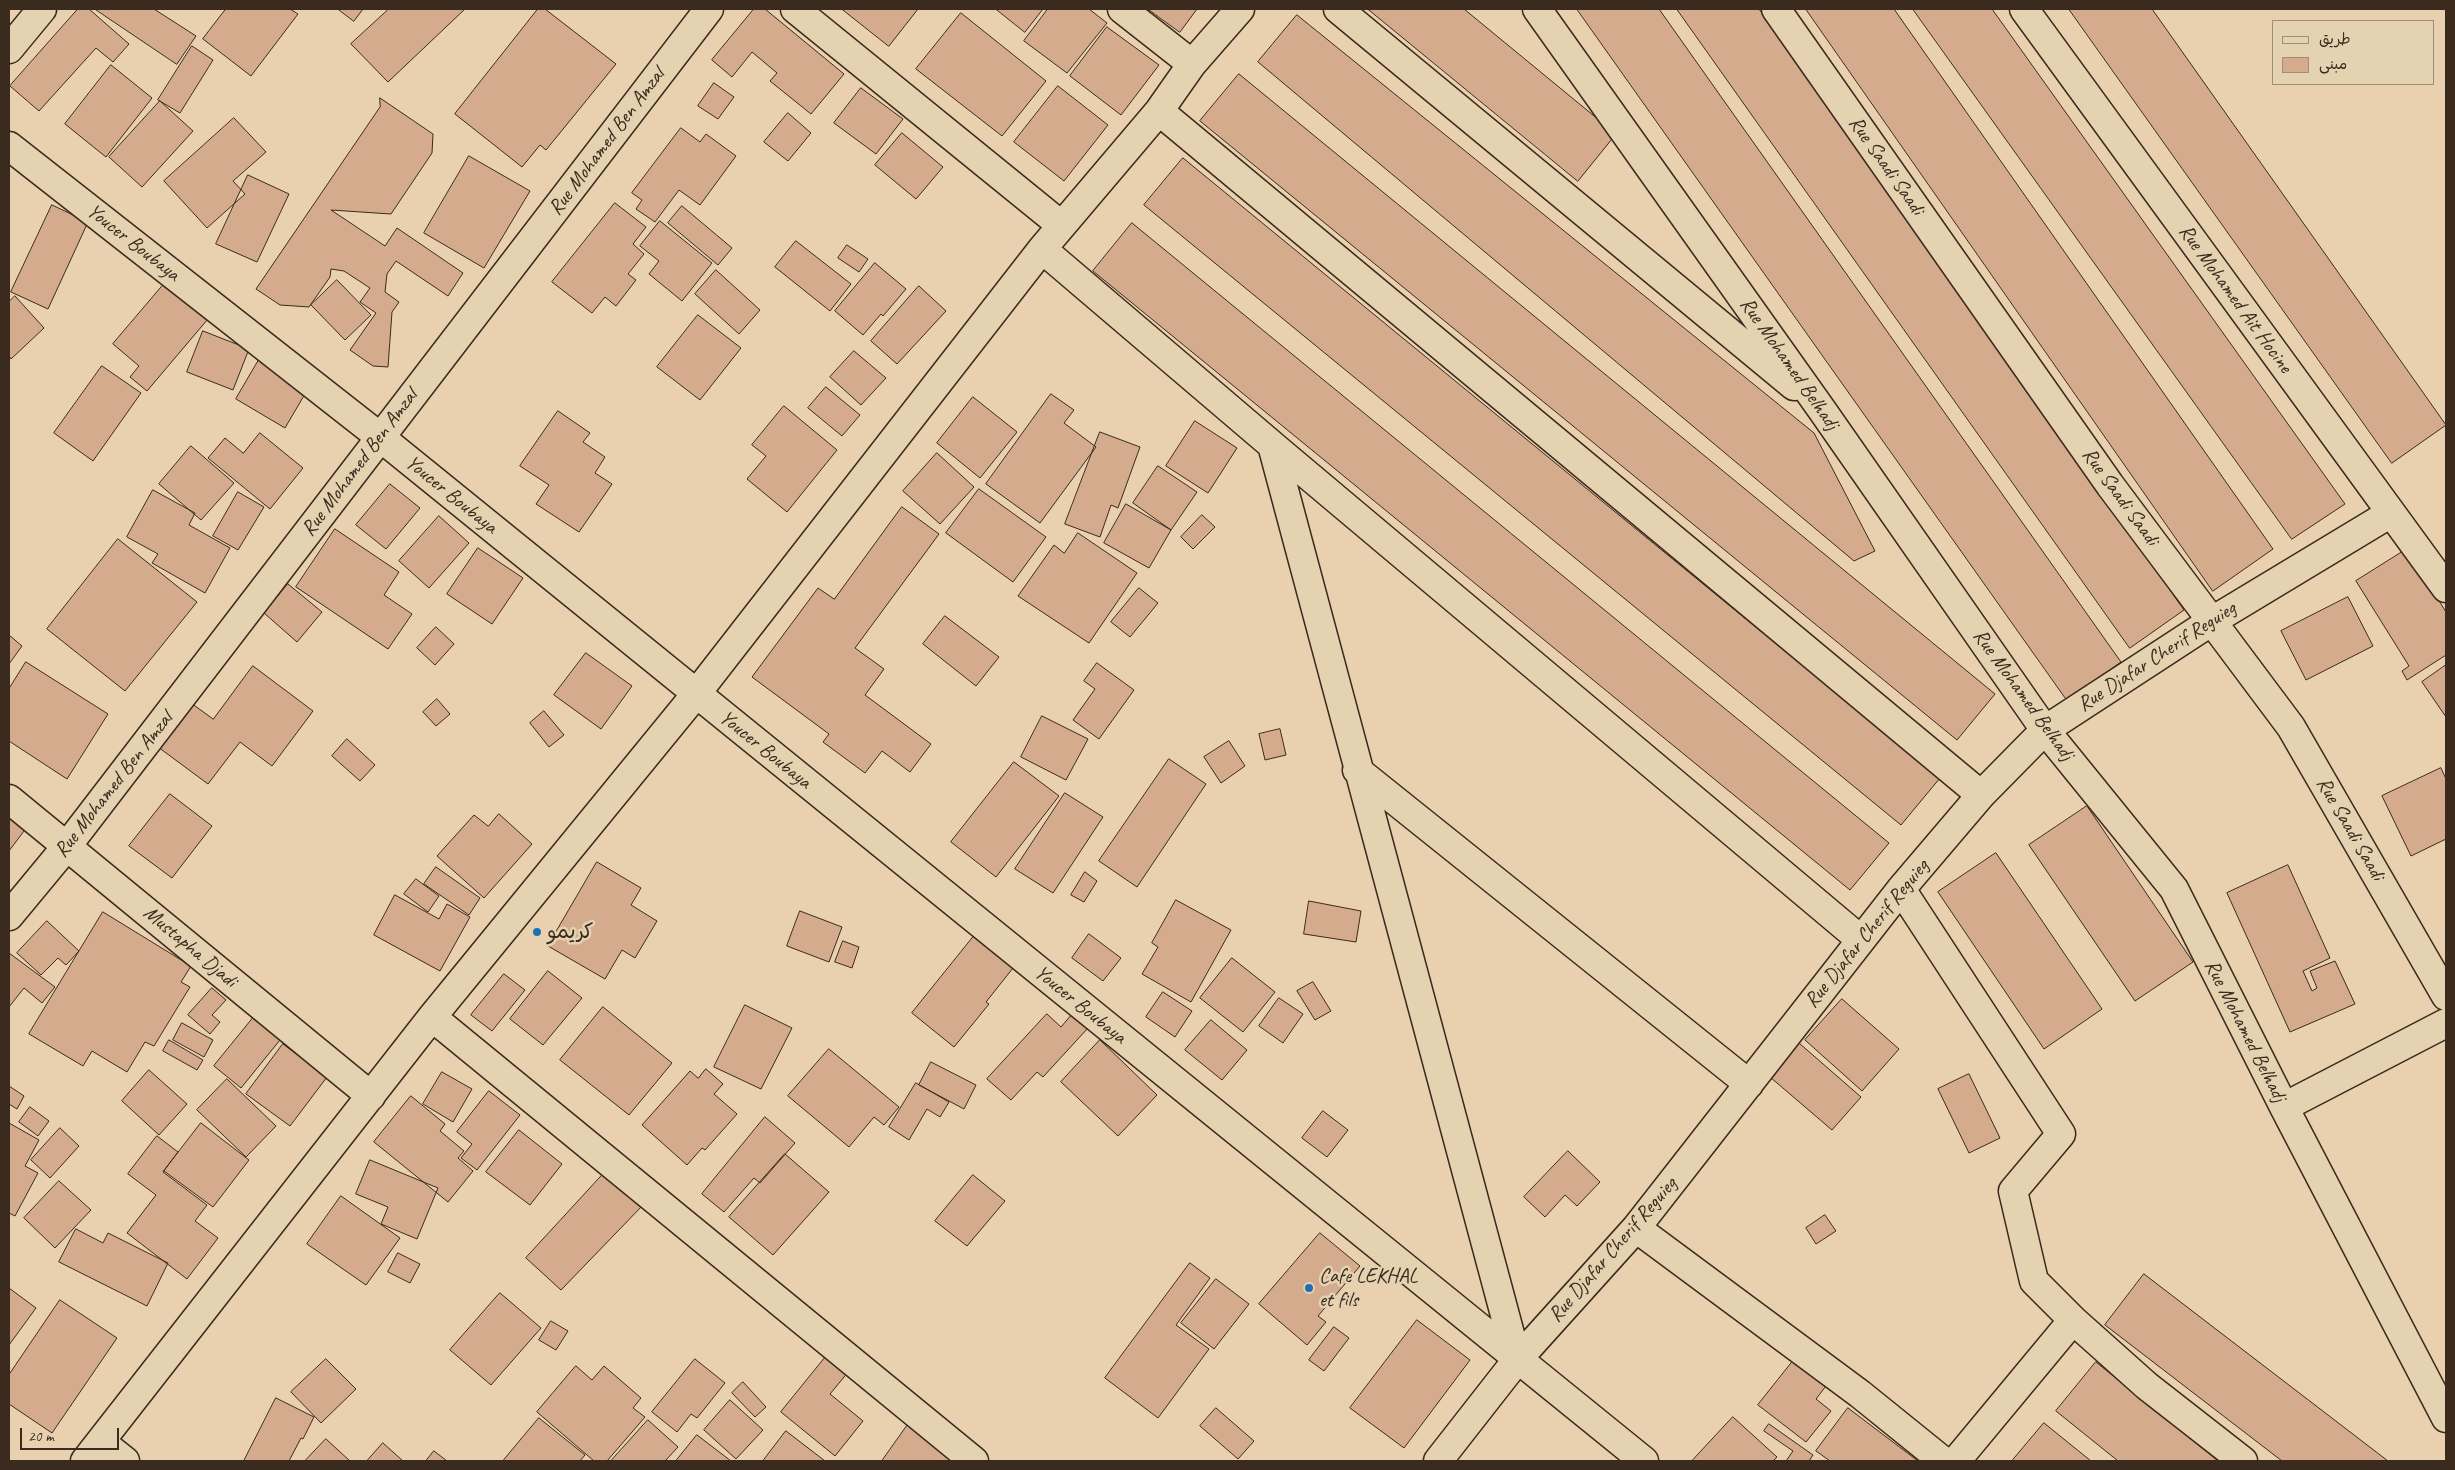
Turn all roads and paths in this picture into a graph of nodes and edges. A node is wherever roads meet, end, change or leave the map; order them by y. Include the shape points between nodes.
1 (42, 9) edge
2 (709, 9) edge
3 (795, 9) edge
4 (1122, 9) edge
5 (1240, 9) edge
6 (1338, 9) edge
7 (1537, 9) edge
8 (1776, 9) edge
9 (2024, 9) edge
10 (9, 49) edge
11 (1192, 64) junction
12 (1160, 111) junction
13 (9, 146) edge
14 (1061, 225) junction
15 (1042, 249) junction
16 (1822, 410) junction
17 (380, 437) junction
18 (1272, 445) junction
19 (2391, 513) junction
20 (2446, 588) edge
21 (2212, 621) junction
22 (696, 694) junction
23 (2045, 730) junction
24 (1358, 770) junction
25 (1981, 795) junction
26 (9, 799) edge
27 (67, 846) junction
28 (1901, 889) junction
29 (9, 916) edge
30 (1861, 940) junction
31 (2446, 996) edge
32 (432, 1017) junction
33 (2446, 1023) edge
34 (1749, 1084) junction
35 (371, 1096) junction
36 (2284, 1107) junction
37 (1636, 1228) junction
38 (2073, 1320) junction
39 (1517, 1360) junction
40 (2446, 1418) edge
41 (93, 1452) edge
42 (125, 1461) edge
43 (974, 1461) edge
44 (1438, 1461) edge
45 (1644, 1461) edge
46 (1943, 1461) edge
47 (1956, 1461) edge
48 (2242, 1461) edge

1 - 10 street
2 - 17 street, Rue Mohamed Ben Amzal
3 - 14 street
4 - 11 street
5 - 11 street
6 - 16 street
7 - 16 street, Rue Mohamed Belhadj
8 - 21 street, Rue Saadi Saadi via 2110,485
9 - 19 street, Rue Mohamed Ait Hocine
11 - 12 street
12 - 14 street
12 - 25 street
13 - 17 street, Youcer Boubaya
14 - 15 street
15 - 18 street
15 - 22 street
16 - 23 street, Rue Mohamed Belhadj
17 - 22 street, Youcer Boubaya
17 - 27 street, Rue Mohamed Ben Amzal
18 - 24 street
18 - 30 street
19 - 20 street, Rue Mohamed Ait Hocine
19 - 21 street, Rue Djafar Cherif Reguieg
21 - 23 street, Rue Djafar Cherif Reguieg
21 - 31 street, Rue Saadi Saadi via 2291,727
22 - 32 street
22 - 39 street, Youcer Boubaya
23 - 25 street, Rue Djafar Cherif Reguieg
23 - 36 street, Rue Mohamed Belhadj via 2174,889
24 - 34 street
24 - 39 street
25 - 28 street, Rue Djafar Cherif Reguieg
26 - 27 street, Mustapha Djadi
27 - 29 street, Rue Mohamed Ben Amzal
27 - 35 street, Mustapha Djadi
28 - 30 street, Rue Djafar Cherif Reguieg
28 - 38 street via 2061,1134 2013,1190 2034,1281
30 - 34 street, Rue Djafar Cherif Reguieg
32 - 35 street
32 - 43 street
33 - 36 street
34 - 37 street, Rue Djafar Cherif Reguieg
35 - 41 street
36 - 40 street, Rue Mohamed Belhadj
37 - 39 street, Rue Djafar Cherif Reguieg
37 - 46 street via 1860,1394
38 - 47 street
38 - 48 street via 2148,1386
39 - 44 street, Rue Djafar Cherif Reguieg
39 - 45 street, Youcer Boubaya
41 - 42 street

